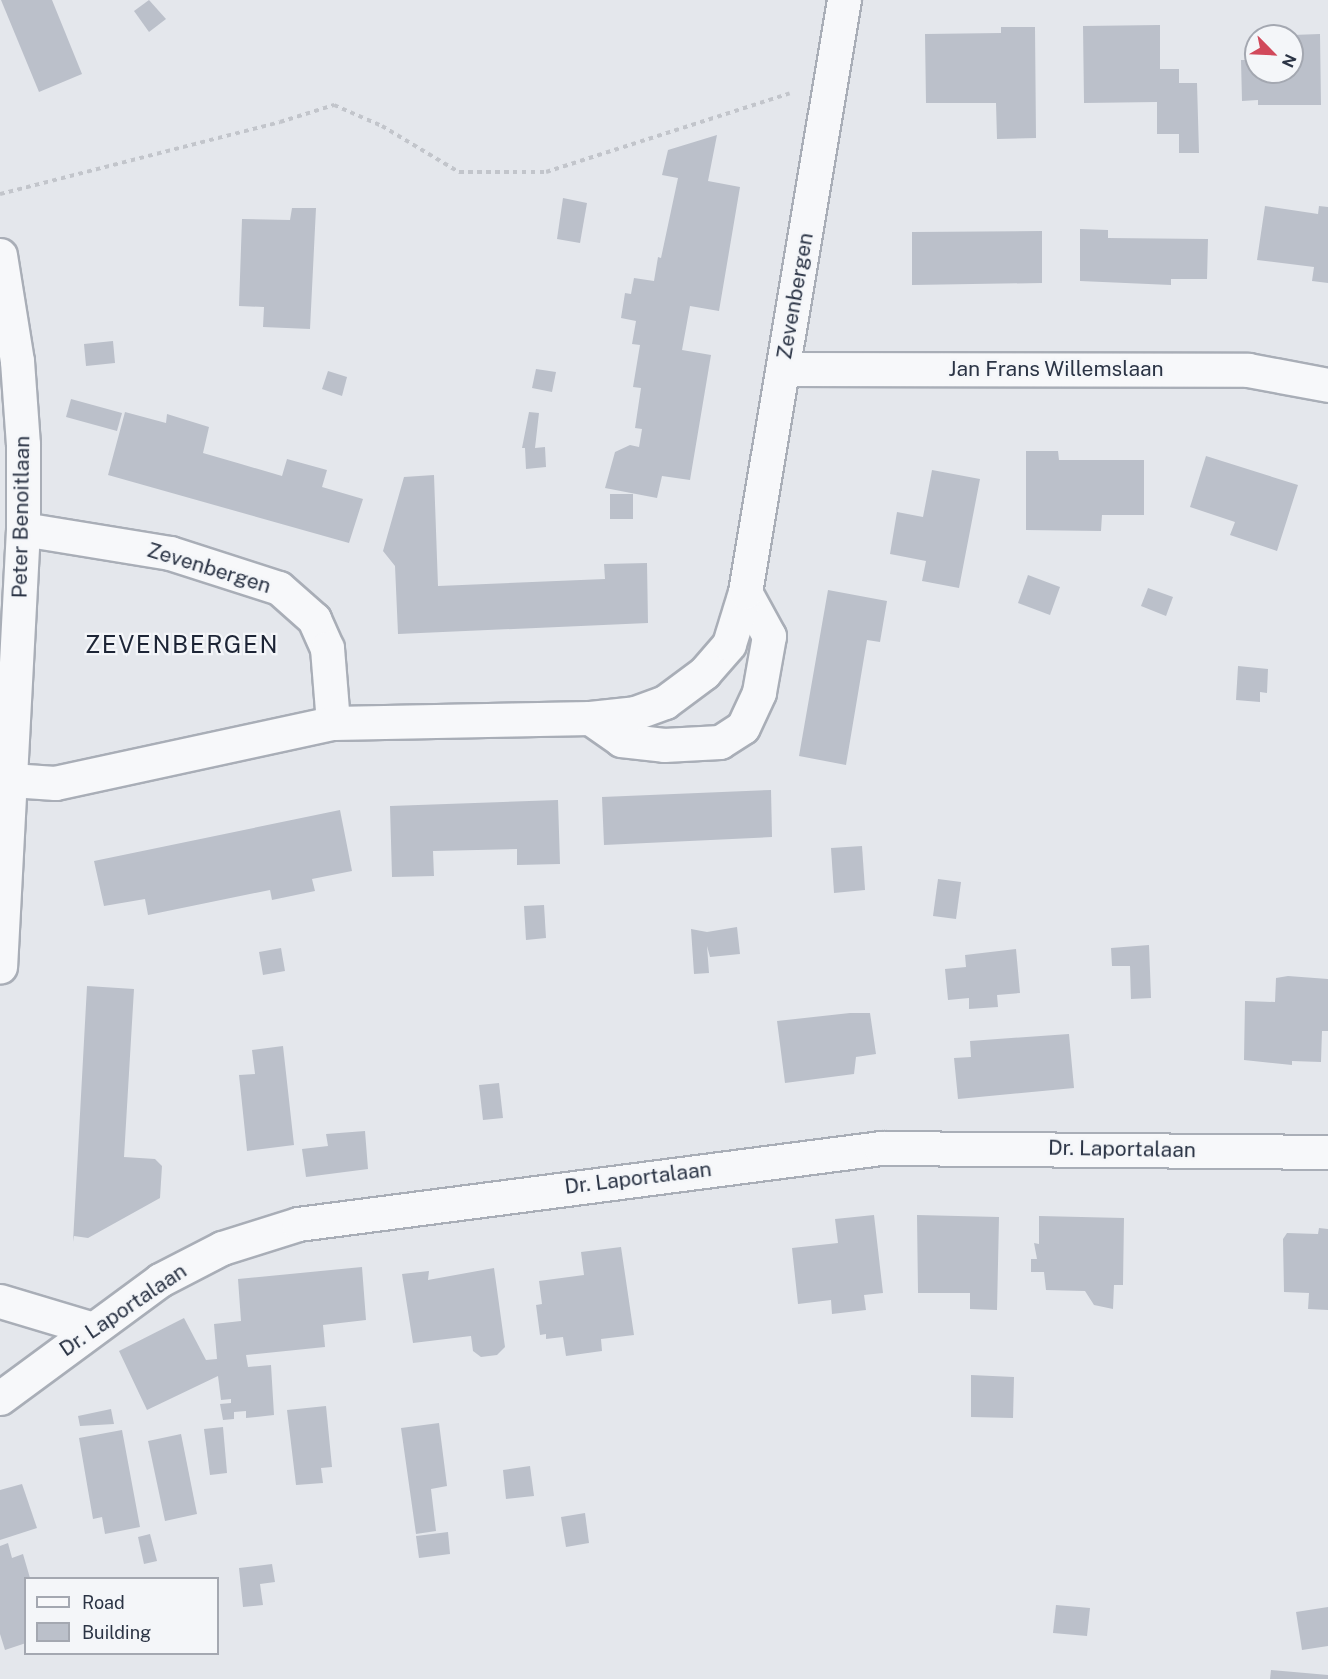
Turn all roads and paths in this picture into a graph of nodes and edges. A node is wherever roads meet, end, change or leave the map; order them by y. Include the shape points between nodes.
1 (844, 0) edge
2 (831, 80) junction
3 (0, 194) edge
4 (0, 255) edge
5 (783, 369) junction
6 (1328, 385) edge
7 (23, 529) junction
8 (745, 592) junction
9 (590, 718) junction
10 (333, 723) junction
11 (11, 780) junction
12 (4, 827) edge
13 (0, 966) edge
14 (1328, 1152) edge
15 (0, 1301) edge
16 (90, 1329) junction
17 (0, 1398) edge

1 - 2 street, Zevenbergen
2 - 3 path via 546,172 459,172 382,126 334,105
2 - 5 street, Zevenbergen
4 - 7 street, Peter Benoitlaan via 24,444
5 - 6 street, Jan Frans Willemslaan via 1248,370
5 - 8 street, Zevenbergen
7 - 10 street, Zevenbergen via 170,553 279,588 314,619 327,648
7 - 11 street, Peter Benoitlaan
8 - 9 street, Zevenbergen via 729,644 704,673 665,702 635,713
8 - 9 street via 769,636 759,692 743,727 720,742 664,745 621,740
9 - 10 street, Zevenbergen
10 - 11 street, Zevenbergen via 55,783
11 - 12 street, Peter Benoitlaan
12 - 13 street, Peter Benoitlaan
14 - 16 street, Dr. Laportalaan via 881,1148 352,1214 298,1224 222,1248 160,1280
15 - 16 street
16 - 17 street, Dr. Laportalaan

